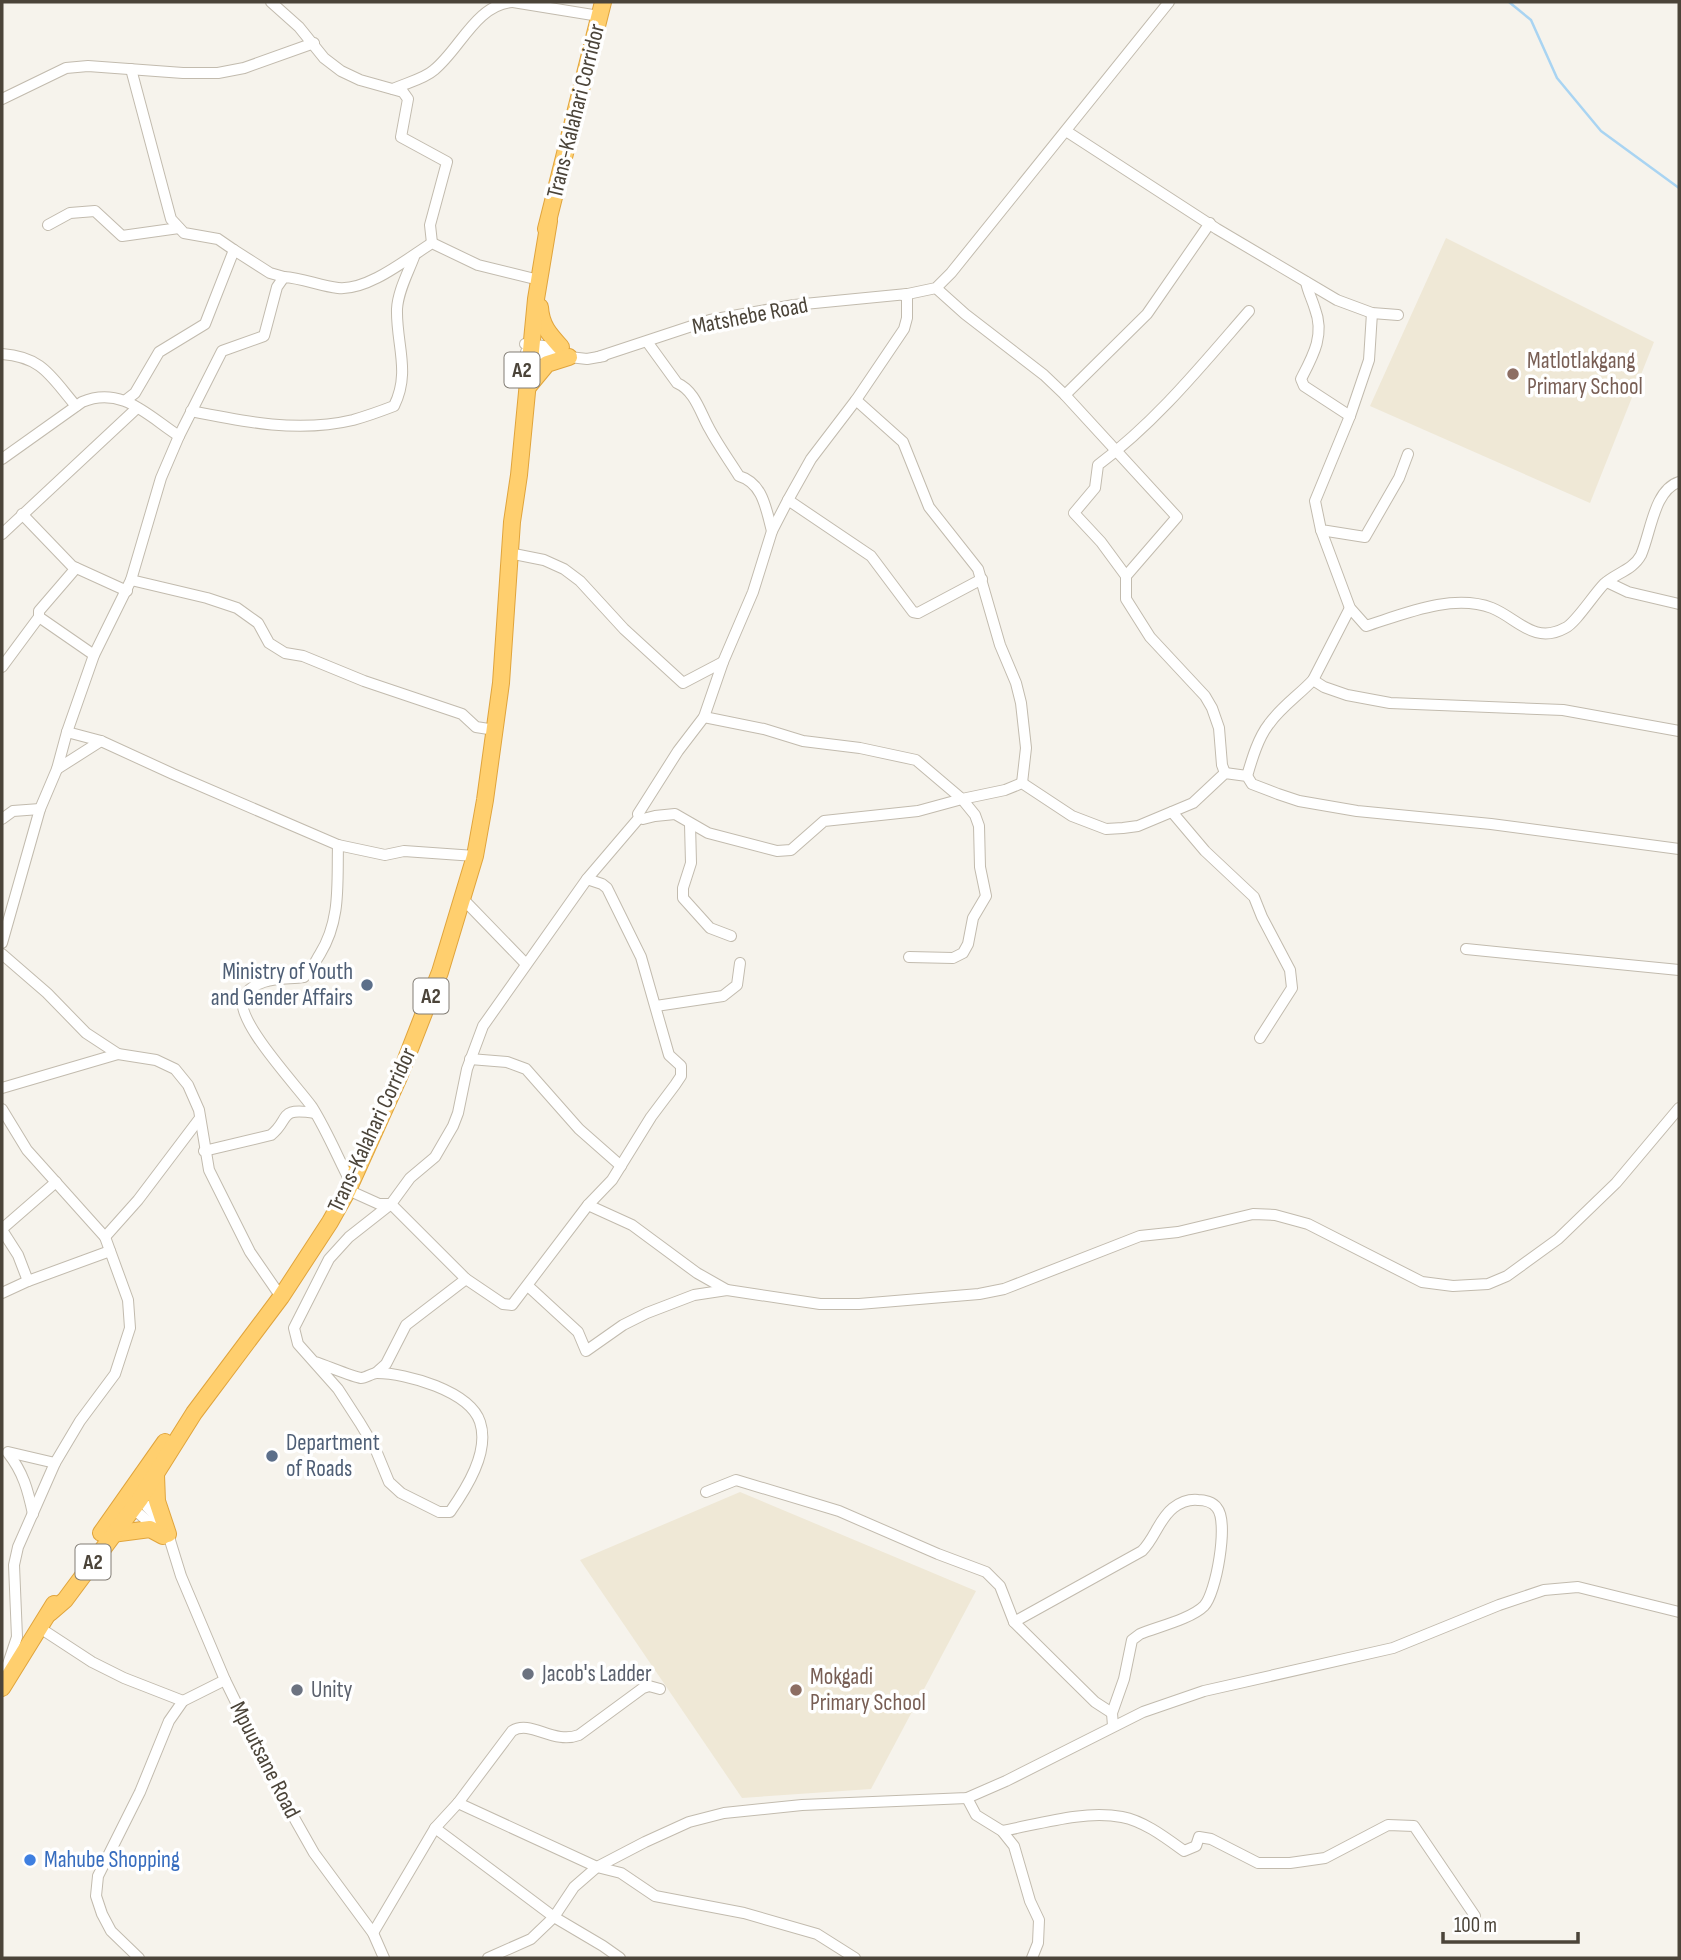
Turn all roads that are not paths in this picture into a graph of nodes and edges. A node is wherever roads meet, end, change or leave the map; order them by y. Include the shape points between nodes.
1 (271, 2) edge
2 (512, 2) edge
3 (1169, 2) edge
4 (601, 9) edge
5 (314, 43) junction
6 (131, 69) junction
7 (393, 89) junction
8 (2, 99) edge
9 (1066, 131) junction
10 (1210, 223) junction
11 (48, 225) dead end
12 (179, 228) junction
13 (432, 243) junction
14 (234, 250) junction
15 (414, 257) junction
16 (284, 278) junction
17 (536, 279) junction
18 (1306, 282) junction
19 (936, 288) junction
20 (907, 295) junction
21 (1249, 311) dead end
22 (1372, 313) junction
23 (1398, 316) dead end
24 (710, 320) junction
25 (648, 343) junction
26 (528, 348) junction
27 (565, 352) junction
28 (2, 354) edge
29 (598, 357) junction
30 (528, 387) junction
31 (1065, 395) junction
32 (126, 400) junction
33 (856, 400) junction
34 (76, 406) junction
35 (137, 408) junction
36 (191, 411) junction
37 (1350, 416) junction
38 (179, 436) junction
39 (1117, 451) junction
40 (1408, 454) dead end
41 (2, 459) edge
42 (1679, 482) edge
43 (788, 500) junction
44 (22, 514) junction
45 (512, 522) junction
46 (1321, 530) junction
47 (772, 531) junction
48 (2, 534) edge
49 (509, 554) junction
50 (76, 568) junction
51 (1126, 576) junction
52 (982, 579) junction
53 (1607, 582) junction
54 (129, 586) junction
55 (1679, 604) edge
56 (1350, 608) junction
57 (39, 617) junction
58 (94, 654) junction
59 (723, 662) junction
60 (2, 667) edge
61 (1314, 680) junction
62 (704, 717) junction
63 (495, 730) junction
64 (1679, 731) edge
65 (67, 732) junction
66 (102, 741) junction
67 (57, 769) junction
68 (1225, 773) junction
69 (1247, 776) junction
70 (1022, 783) junction
71 (962, 799) junction
72 (40, 809) junction
73 (1172, 812) junction
74 (2, 818) edge
75 (639, 818) junction
76 (690, 824) junction
77 (338, 845) junction
78 (1679, 849) edge
79 (475, 856) junction
80 (587, 879) junction
81 (463, 900) junction
82 (731, 936) dead end
83 (2, 943) edge
84 (1466, 949) dead end
85 (2, 954) edge
86 (909, 957) dead end
87 (525, 963) junction
88 (740, 963) dead end
89 (1679, 970) edge
90 (656, 1006) junction
91 (1260, 1038) dead end
92 (118, 1054) junction
93 (470, 1059) junction
94 (2, 1088) edge
95 (1679, 1108) edge
96 (2, 1109) edge
97 (315, 1113) junction
98 (200, 1118) junction
99 (204, 1151) junction
100 (621, 1166) junction
101 (56, 1182) junction
102 (350, 1187) junction
103 (391, 1204) junction
104 (588, 1205) junction
105 (2, 1229) edge
106 (105, 1237) junction
107 (110, 1251) junction
108 (466, 1279) junction
109 (28, 1281) junction
110 (528, 1286) junction
111 (727, 1290) junction
112 (2, 1293) edge
113 (281, 1297) junction
114 (315, 1362) junction
115 (376, 1373) junction
116 (194, 1413) junction
117 (5, 1451) edge
118 (55, 1463) junction
119 (156, 1475) junction
120 (706, 1492) dead end
121 (132, 1500) junction
122 (33, 1514) junction
123 (113, 1534) junction
124 (168, 1539) junction
125 (1679, 1612) edge
126 (50, 1613) junction
127 (1014, 1622) junction
128 (40, 1628) junction
129 (225, 1680) junction
130 (2, 1682) edge
131 (2, 1688) edge
132 (660, 1689) dead end
133 (183, 1701) junction
134 (1112, 1713) junction
135 (1113, 1726) junction
136 (967, 1798) junction
137 (458, 1803) junction
138 (435, 1828) junction
139 (1002, 1831) junction
140 (597, 1867) junction
141 (1475, 1916) dead end
142 (554, 1917) junction
143 (373, 1933) junction
144 (139, 1958) edge
145 (384, 1958) edge
146 (488, 1958) edge
147 (620, 1958) edge
148 (855, 1958) edge
149 (1032, 1958) edge

1 - 5 street
2 - 4 street
2 - 7 street via 487,11 433,72
3 - 9 street
4 - 17 highway, Trans-Kalahari Corridor / A2
5 - 6 street via 218,73
5 - 7 street via 341,71
6 - 8 street via 66,68
6 - 12 street via 171,219
7 - 13 street via 408,99 401,137 447,162 430,225
9 - 10 street
9 - 19 street
10 - 18 street
10 - 31 street via 1147,314
11 - 12 street via 70,213 95,211 122,236
12 - 14 street via 218,239
13 - 15 street
13 - 17 street via 478,265
14 - 16 street
14 - 32 street via 205,324 159,352
15 - 16 street via 353,288
15 - 36 street via 397,309 403,360 400,395 394,406 351,420 293,426 252,424
16 - 36 street via 277,287 264,336 222,351
17 - 26 highway, Trans-Kalahari Corridor / A2
17 - 27 highway via 546,331
18 - 22 street
18 - 37 street via 1320,335 1301,379 1304,386
19 - 20 street
19 - 31 street
20 - 24 street via 794,305
20 - 33 street via 904,329
21 - 39 street
22 - 23 street
22 - 37 street via 1369,360
24 - 25 street
24 - 29 street, Matshebe Road
25 - 29 street
25 - 47 street via 696,402 739,476 757,487
26 - 27 street
26 - 30 highway, Trans-Kalahari Corridor / A2
26 - 45 highway, Trans-Kalahari Corridor / A2 via 512,476
27 - 29 street
27 - 30 highway via 547,364
28 - 34 street via 41,365
30 - 45 highway, Trans-Kalahari Corridor / A2
31 - 39 street
32 - 34 street via 102,396
32 - 35 street
33 - 43 street via 811,459
33 - 52 street via 903,442 929,507
34 - 41 street
35 - 38 street
35 - 44 street
36 - 38 street
37 - 46 street via 1315,501
38 - 54 street via 161,478
39 - 51 street via 1098,465 1095,488 1074,513
39 - 51 street via 1177,517
40 - 46 street via 1365,537
42 - 53 street via 1664,491 1634,565
43 - 47 street
43 - 52 street via 871,556 913,612
44 - 48 street
44 - 50 street
45 - 49 highway, Trans-Kalahari Corridor / A2
46 - 56 street
47 - 59 street
49 - 59 street via 564,569 683,683
49 - 63 highway, Trans-Kalahari Corridor / A2
50 - 54 street
50 - 57 street via 39,611
51 - 68 street via 1126,598 1138,620 1212,708
52 - 70 street via 1021,703 1026,748
53 - 55 street
53 - 56 street via 1567,628 1554,632 1528,631 1491,608 1461,603 1423,608 1366,626
54 - 58 street
54 - 63 street via 207,598 237,608 258,623 269,643 285,653 461,714 476,727
56 - 61 street
57 - 58 street
57 - 60 street
58 - 65 street
59 - 62 street
61 - 64 street via 1347,695 1390,703 1563,710
61 - 69 street via 1268,725
62 - 71 street via 803,741 916,760
62 - 75 street via 648,796
63 - 79 highway, Trans-Kalahari Corridor / A2
65 - 66 street
65 - 67 street
66 - 67 street
66 - 77 street
67 - 72 street
68 - 69 street
68 - 73 street via 1193,803
69 - 78 street via 1252,784 1298,801 1357,811
70 - 71 street
70 - 73 street via 1072,816 1107,829 1138,826
71 - 76 street via 918,811 824,821 790,850 777,851
71 - 86 street via 979,826 986,896 973,918 963,953 953,958
72 - 74 street via 13,811
72 - 83 street
73 - 91 street via 1254,897 1290,970 1292,988
75 - 76 street via 675,814
75 - 80 street
76 - 82 street via 691,863 683,898 710,928
77 - 79 street via 385,855 404,851
77 - 97 street via 338,904 316,960 304,977 278,978 253,988 242,1005 272,1057
79 - 81 highway, Trans-Kalahari Corridor / A2
80 - 87 street
80 - 90 street via 607,888 640,957
81 - 87 street
81 - 102 highway, Trans-Kalahari Corridor / A2 via 418,1030
84 - 89 street
85 - 92 street via 79,1028
87 - 93 street via 483,1026
88 - 90 street via 737,985 723,996
90 - 100 street via 669,1055 681,1066 681,1076
92 - 94 street
92 - 98 street via 156,1060 175,1069 194,1097
93 - 100 street via 507,1062 526,1069 579,1129
93 - 103 street via 453,1126 435,1157 410,1178
95 - 111 street via 1616,1183 1558,1239 1507,1276 1488,1284 1422,1282 1307,1224 1253,1214 1140,1236 1004,1289 979,1294 820,1304
96 - 101 street via 27,1150
97 - 99 street via 293,1112 285,1115 271,1135
97 - 102 street
98 - 99 street
98 - 106 street
99 - 113 street via 250,1252
100 - 104 street
101 - 105 street
101 - 106 street
102 - 103 street via 379,1204
102 - 113 highway, Trans-Kalahari Corridor / A2
103 - 108 street
103 - 114 street via 329,1259 294,1328 298,1344
104 - 110 street
104 - 111 street via 632,1225
105 - 109 street
106 - 107 street
107 - 109 street
107 - 118 street via 128,1300 131,1328 115,1374
108 - 110 street via 506,1306
108 - 115 street via 405,1325
109 - 112 street
110 - 111 street via 578,1332 586,1351 623,1325 666,1304
113 - 116 highway, Trans-Kalahari Corridor / A2
114 - 115 street via 361,1378
114 - 115 street via 360,1423 389,1482 439,1512 450,1512 478,1461 480,1421 443,1388
116 - 119 highway, Trans-Kalahari Corridor / A2
116 - 121 highway, Trans-Kalahari Corridor / A2 via 172,1432
117 - 118 street
117 - 122 street via 27,1484
118 - 122 street
119 - 121 highway, Trans-Kalahari Corridor / A2
119 - 124 highway via 157,1501
120 - 127 street via 736,1480 839,1511 986,1572 1000,1586
121 - 123 highway, A2
121 - 124 street, Mpuutsane Road
121 - 126 highway, A2 via 58,1595
122 - 130 street via 14,1565 17,1637
123 - 124 highway via 150,1529
123 - 126 highway, A2 via 65,1600
124 - 129 street, Mpuutsane Road
125 - 135 street via 1578,1587 1544,1590 1393,1648 1204,1691
126 - 128 highway, A2
127 - 134 street via 1095,1702
127 - 134 street via 1142,1551 1164,1516 1189,1499 1206,1500 1217,1507 1222,1531 1209,1598 1202,1608 1132,1640
128 - 131 highway, A2
128 - 133 street via 92,1662
129 - 133 street
129 - 143 street, Mpuutsane Road via 314,1853
132 - 137 street via 643,1688 571,1738 518,1727
133 - 144 street via 169,1721 140,1792 97,1876 96,1896 102,1914 111,1931
134 - 135 street
135 - 136 street
136 - 139 street via 976,1815
136 - 140 street via 802,1805 724,1814 690,1822
137 - 138 street
137 - 140 street
138 - 142 street
138 - 143 street
139 - 141 street via 1092,1816 1123,1817 1184,1851 1196,1846 1199,1838 1211,1839 1258,1863 1290,1863 1325,1858 1388,1825 1414,1826
139 - 149 street via 1014,1846 1039,1920
140 - 142 street via 574,1887
140 - 148 street via 621,1873 655,1896 744,1913 817,1934
142 - 146 street via 531,1940
142 - 147 street
143 - 145 street, Mpuutsane Road

